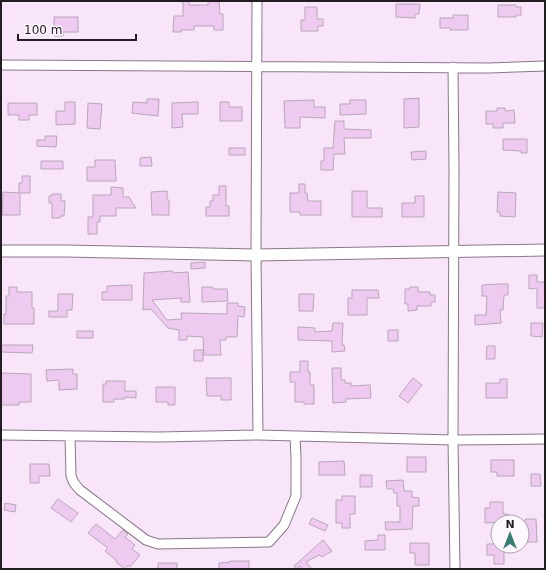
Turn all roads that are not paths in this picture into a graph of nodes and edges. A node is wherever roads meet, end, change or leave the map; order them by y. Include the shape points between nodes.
1 (258, 1) edge
2 (1, 64) edge
3 (256, 66) junction
4 (545, 66) edge
5 (453, 67) junction
6 (545, 250) edge
7 (1, 251) edge
8 (454, 251) junction
9 (256, 255) junction
10 (1, 435) edge
11 (258, 435) junction
12 (70, 436) junction
13 (295, 436) junction
14 (545, 439) edge
15 (453, 440) junction
16 (455, 569) edge

1 - 3 street
2 - 3 street
3 - 5 street
3 - 9 street
4 - 5 street
5 - 8 street
6 - 8 street
7 - 9 street
8 - 9 street
8 - 15 street
9 - 11 street
10 - 12 street
11 - 12 street
11 - 13 street
12 - 13 street via 71,476 74,483 146,540 158,544 269,542 284,525 296,496
13 - 15 street
14 - 15 street
15 - 16 street

